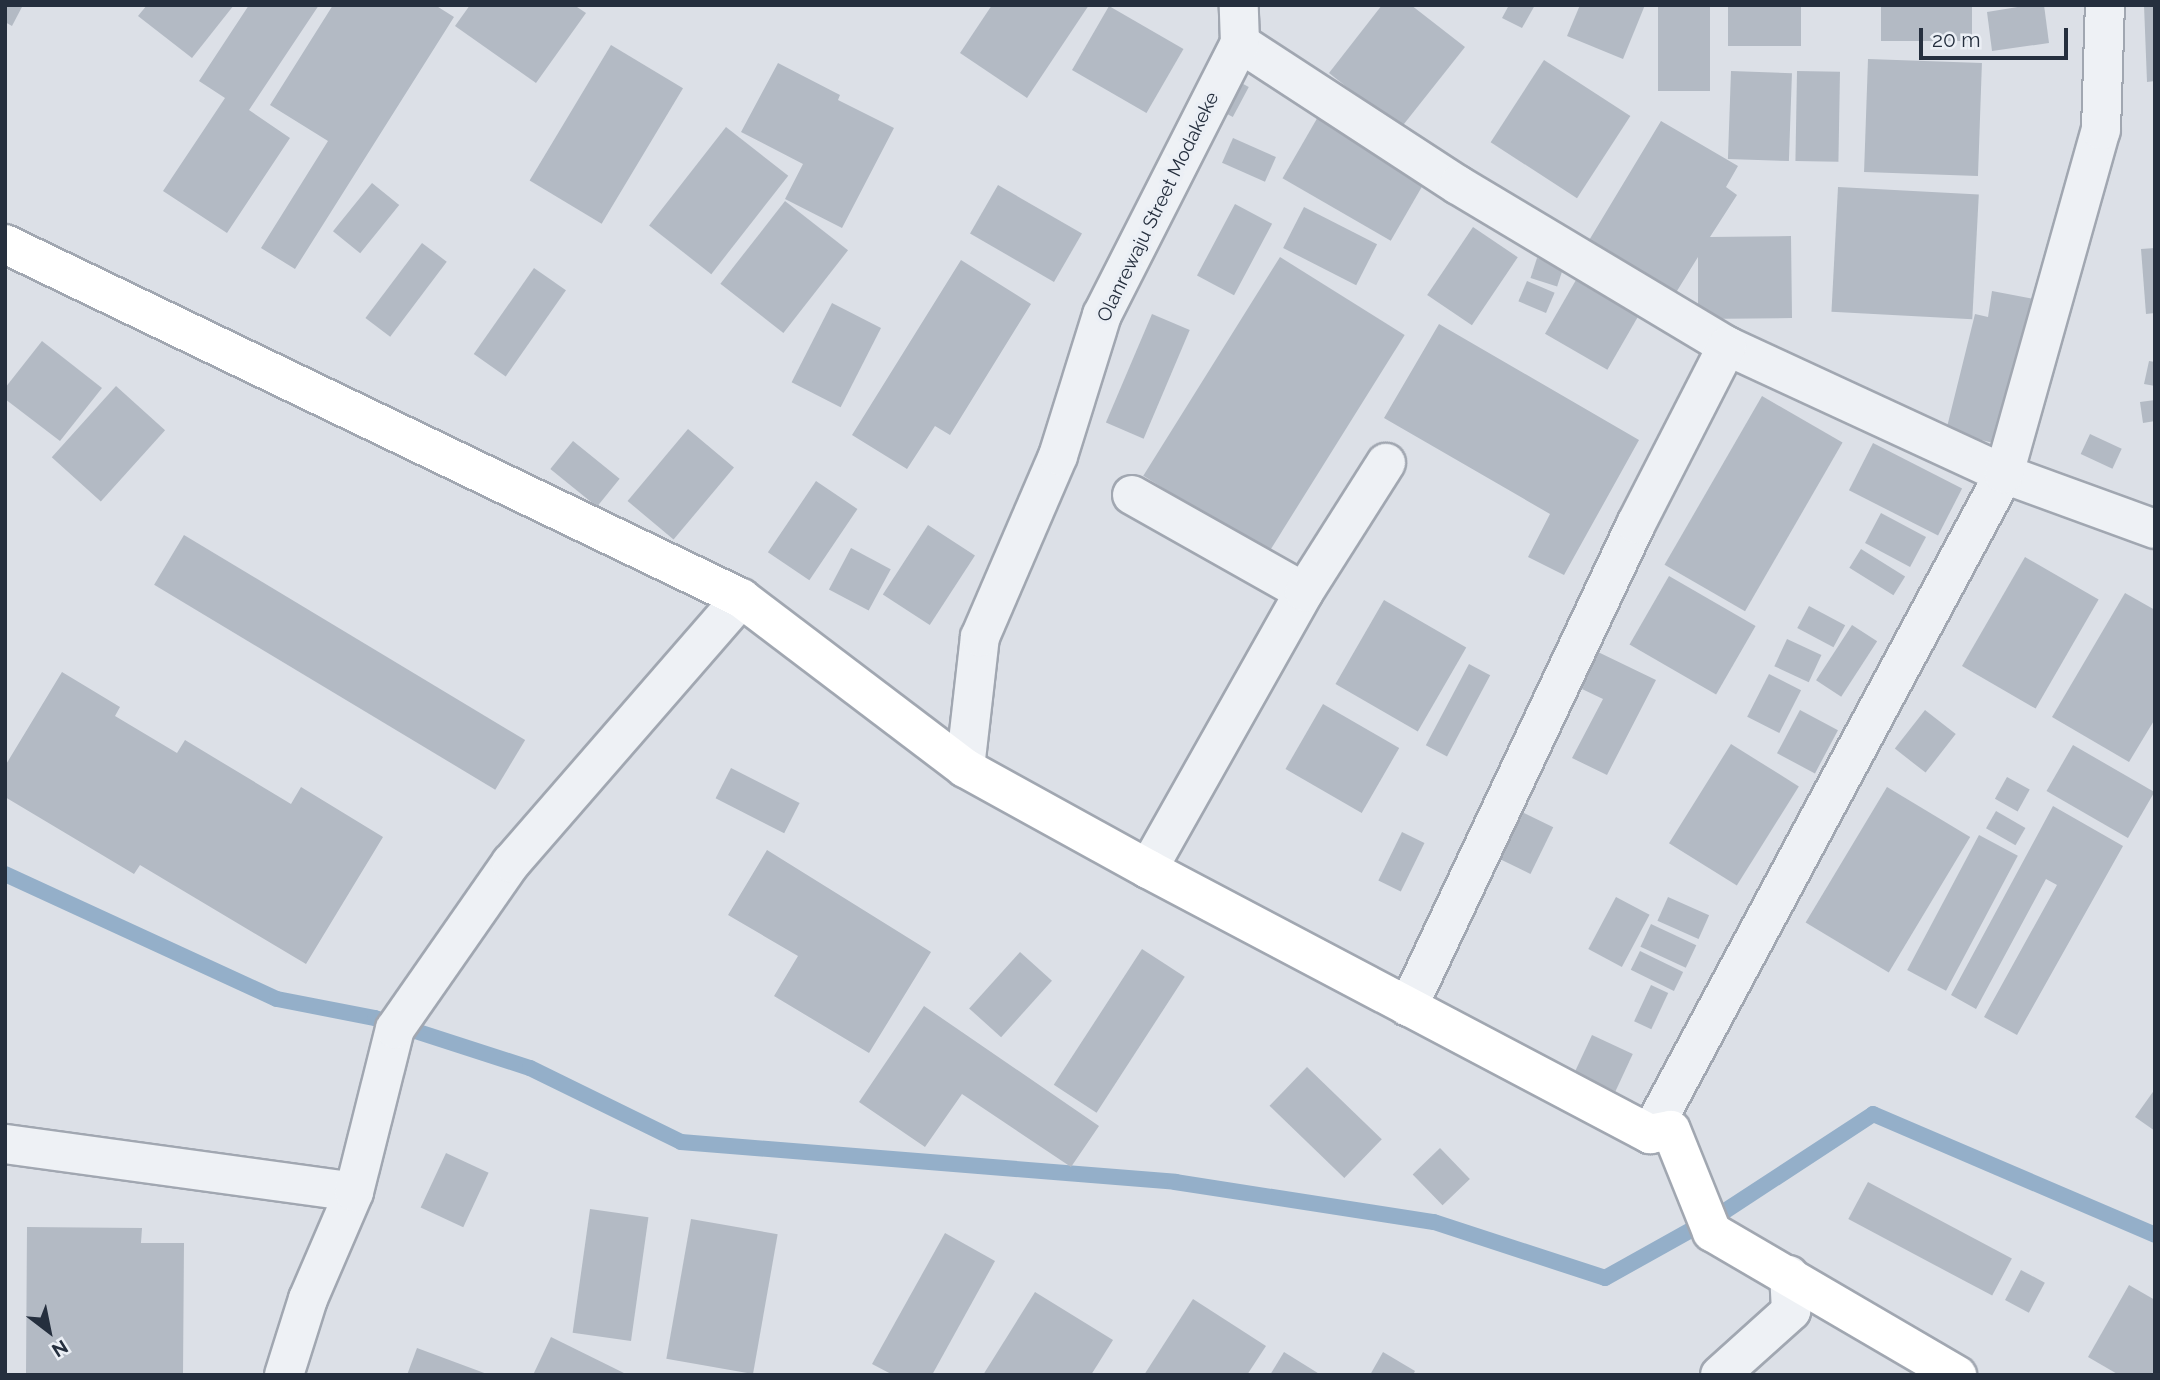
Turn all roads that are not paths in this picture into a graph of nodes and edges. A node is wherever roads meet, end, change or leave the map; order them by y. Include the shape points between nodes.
1 (1239, 5) edge
2 (2105, 5) edge
3 (1240, 44) junction
4 (5, 244) edge
5 (1727, 346) junction
6 (1386, 463) dead end
7 (2004, 474) junction
8 (1132, 495) dead end
9 (2155, 529) edge
10 (1304, 592) junction
11 (741, 598) junction
12 (965, 768) junction
13 (1148, 869) junction
14 (1408, 1007) junction
15 (1661, 1132) junction
16 (5, 1144) edge
17 (354, 1192) junction
18 (1789, 1275) junction
19 (284, 1375) edge
20 (1720, 1375) edge
21 (1956, 1375) edge

1 - 3 street, Olanrewaju Street Modakeke
2 - 7 street via 2101,130
3 - 5 street via 1458,185
3 - 12 street, Olanrewaju Street Modakeke via 1102,315 1058,456 980,637
4 - 11 main road
5 - 7 street
5 - 14 street via 1636,524
6 - 10 street
7 - 9 street
7 - 15 street
8 - 10 street
10 - 13 street
11 - 12 main road
11 - 17 street via 511,863 395,1029
12 - 13 main road
13 - 14 main road
14 - 15 main road
15 - 18 main road via 1712,1232
16 - 17 street
17 - 19 street via 308,1299
18 - 20 street via 1791,1311
18 - 21 main road

